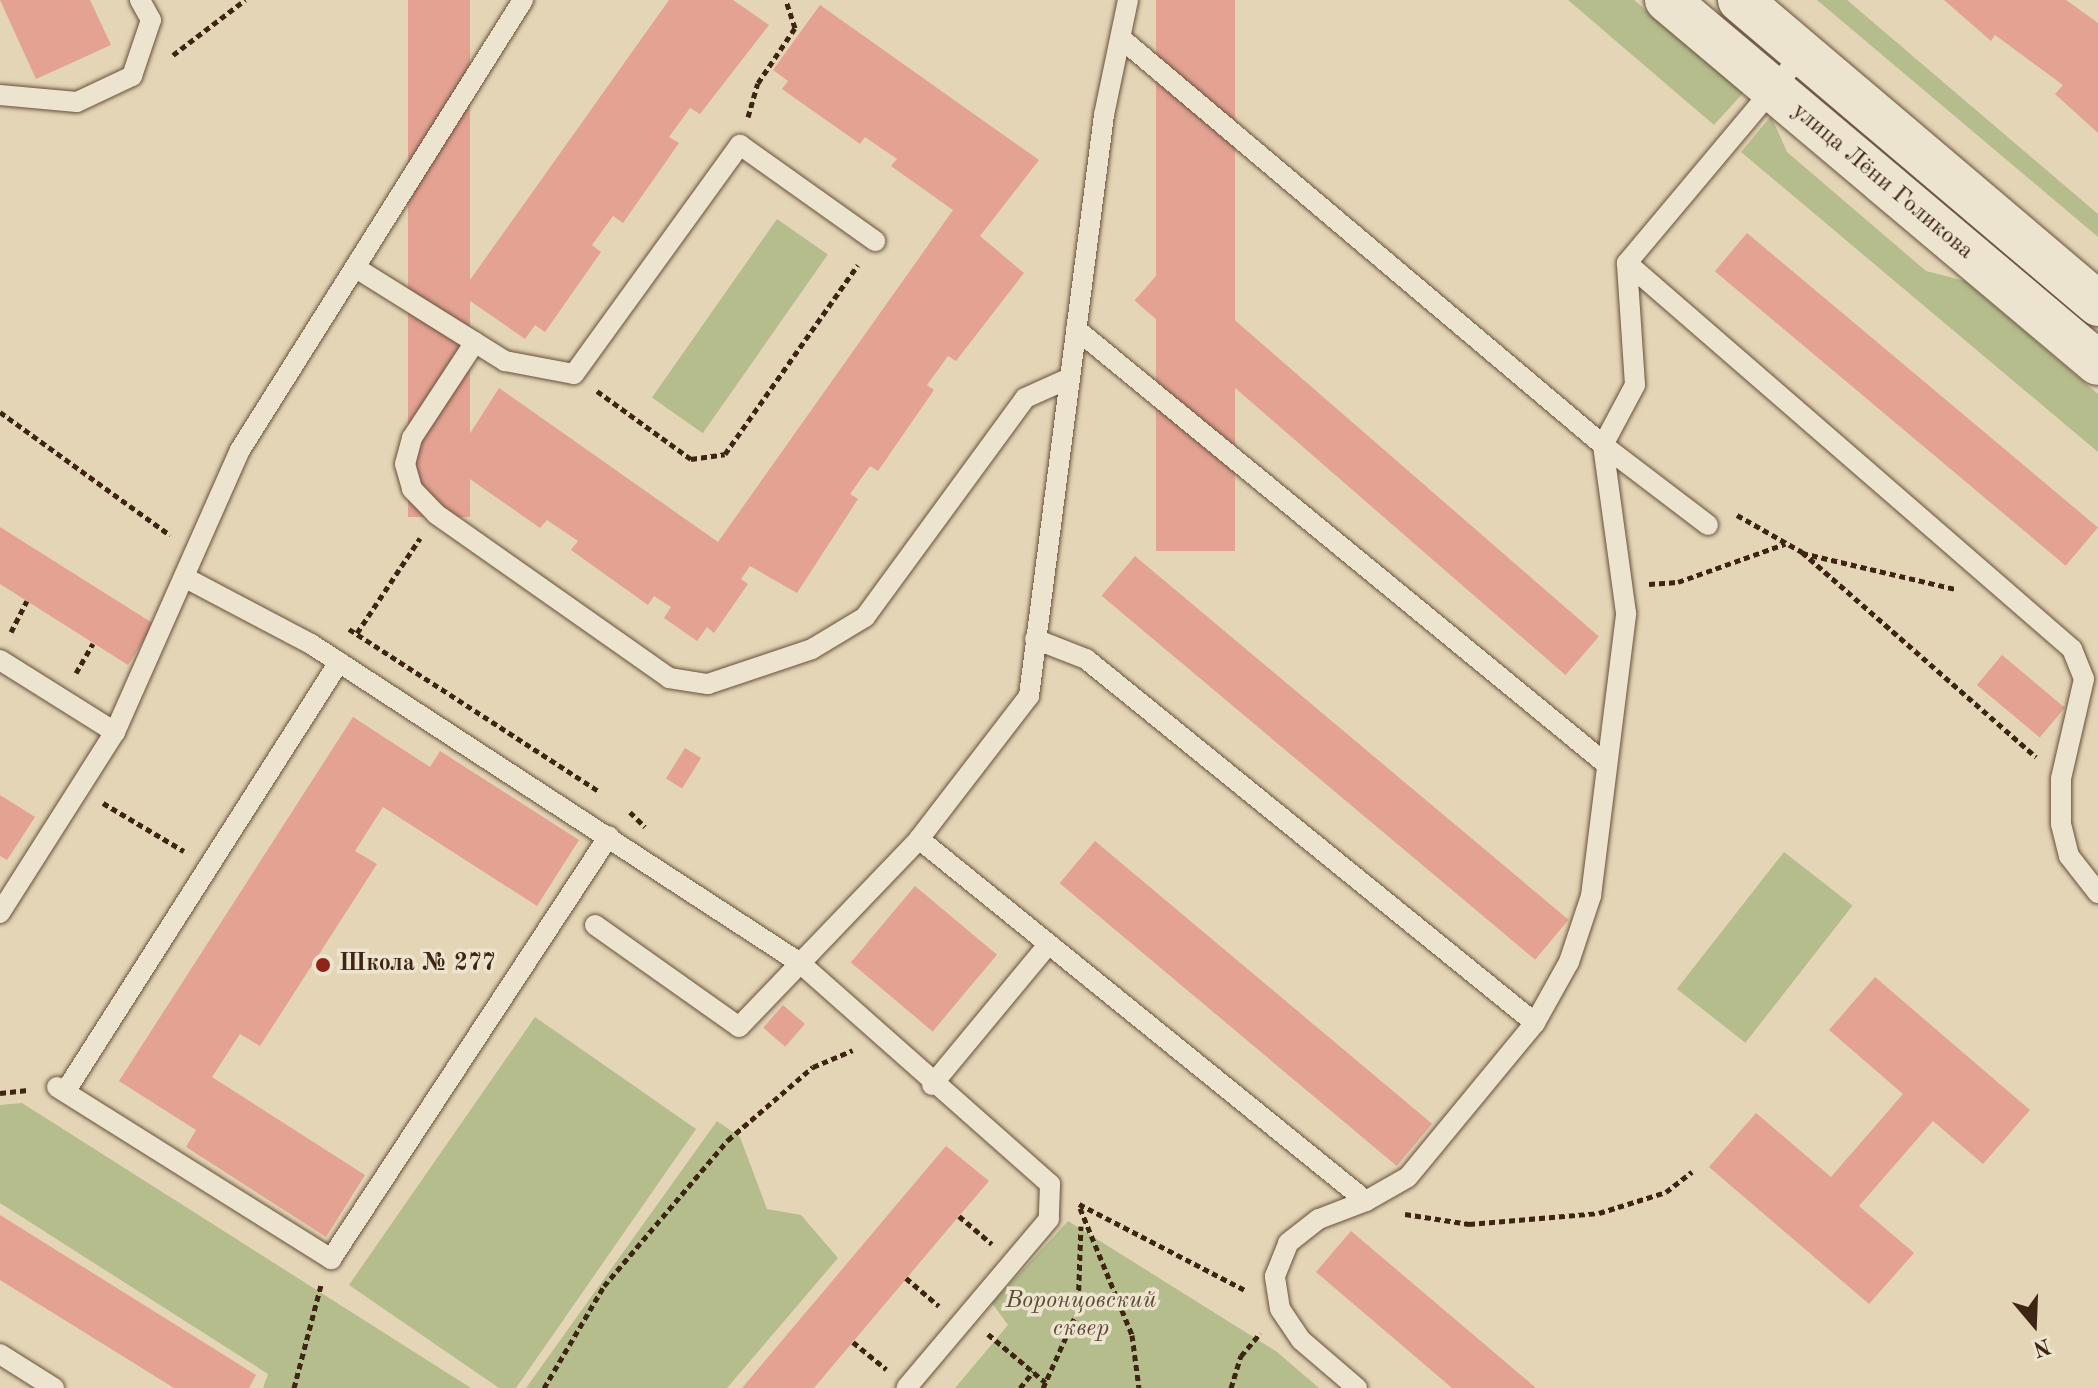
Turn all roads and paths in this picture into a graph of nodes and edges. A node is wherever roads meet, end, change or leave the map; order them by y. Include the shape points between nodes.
1 (140, 0) edge
2 (245, 0) edge
3 (523, 0) edge
4 (786, 0) edge
5 (1128, 0) edge
6 (1667, 0) edge
7 (1740, 0) edge
8 (1123, 40) junction
9 (1803, 53) junction
10 (132, 76) junction
11 (1772, 89) junction
12 (0, 95) edge
13 (740, 145) junction
14 (875, 241) joint
15 (1627, 263) junction
16 (356, 268) junction
17 (2098, 304) edge
18 (1076, 329) junction
19 (475, 342) junction
20 (2098, 363) edge
21 (574, 374) junction
22 (1070, 378) junction
23 (0, 412) edge
24 (1603, 445) junction
25 (436, 514) junction
26 (1708, 525) joint
27 (1786, 543) junction
28 (195, 552) junction
29 (1802, 552) junction
30 (184, 577) junction
31 (1622, 586) junction
32 (27, 601) dead end
33 (2019, 604) junction
34 (1035, 639) junction
35 (3, 650) edge
36 (339, 662) junction
37 (115, 732) junction
38 (1605, 763) junction
39 (2061, 779) junction
40 (80, 788) junction
41 (609, 836) junction
42 (919, 839) junction
43 (209, 866) junction
44 (2098, 893) edge
45 (0, 913) edge
46 (595, 925) dead end
47 (1046, 947) junction
48 (800, 963) junction
49 (1535, 1023) junction
50 (884, 1041) junction
51 (932, 1085) junction
52 (1692, 1172) dead end
53 (1050, 1184) junction
54 (1366, 1201) junction
55 (1079, 1204) junction
56 (959, 1216) dead end
57 (331, 1259) junction
58 (1013, 1261) junction
59 (906, 1278) dead end
60 (1280, 1309) junction
61 (970, 1325) junction
62 (853, 1342) dead end
63 (0, 1354) edge
64 (1033, 1372) junction
65 (1044, 1385) edge
66 (54, 1388) edge
67 (294, 1388) edge
68 (544, 1388) edge
69 (907, 1388) edge
70 (1020, 1388) edge
71 (1139, 1388) edge
72 (1231, 1388) edge
73 (1357, 1388) edge

1 - 10 lane via 151,20
2 - 10 path via 199,40
3 - 16 lane
4 - 13 path via 795,28 758,83
5 - 8 lane
6 - 11 street, улица Лёни Голикова
7 - 9 street, улица Лёни Голикова
8 - 18 lane via 1104,115
8 - 24 lane
9 - 11 lane
9 - 17 street, улица Лёни Голикова
10 - 12 lane via 77,102
11 - 15 lane
11 - 20 street, улица Лёни Голикова
13 - 14 lane
13 - 21 lane
14 - 21 path via 725,454 709,461 691,459
15 - 24 lane via 1635,385
15 - 33 lane
16 - 19 lane
16 - 28 lane via 240,450
18 - 22 lane
18 - 38 lane
19 - 21 lane via 505,361
19 - 25 lane via 412,438 405,464 412,489
22 - 25 lane via 1025,398 865,617 812,649 708,684 669,678
22 - 34 lane
23 - 28 path
24 - 26 lane
24 - 31 lane
25 - 36 path
26 - 27 path via 1731,512
27 - 29 path
27 - 31 path via 1678,582
28 - 30 lane
29 - 33 path
29 - 39 path
30 - 36 lane
30 - 37 lane
31 - 38 lane via 1626,613
32 - 35 path
33 - 39 lane via 2072,649 2084,679
34 - 42 lane via 1029,696
34 - 49 lane via 1086,659
35 - 37 lane
36 - 41 lane
36 - 43 lane
37 - 40 lane
38 - 49 lane via 1591,896 1569,962
39 - 44 lane via 2069,856
40 - 43 path
40 - 45 lane
41 - 48 lane
41 - 57 lane
42 - 47 lane
42 - 48 lane
43 - 57 lane via 61,1089
46 - 48 lane via 739,1027
47 - 51 lane
47 - 54 lane
48 - 50 lane
49 - 54 lane via 1408,1177
50 - 51 lane
50 - 68 path via 813,1067 728,1140 604,1286
51 - 53 lane
52 - 54 path via 1666,1192 1599,1213 1469,1224
53 - 55 path
53 - 58 lane via 1049,1219
54 - 60 lane via 1319,1219 1288,1243 1275,1276
55 - 60 path
55 - 65 path via 1078,1310
55 - 71 path via 1132,1335
56 - 58 path
57 - 67 path via 305,1327
58 - 61 lane
59 - 61 path
60 - 72 path via 1241,1356
60 - 73 lane via 1301,1340
61 - 64 path
61 - 69 lane
62 - 69 path
63 - 66 lane
64 - 65 path
64 - 70 path

